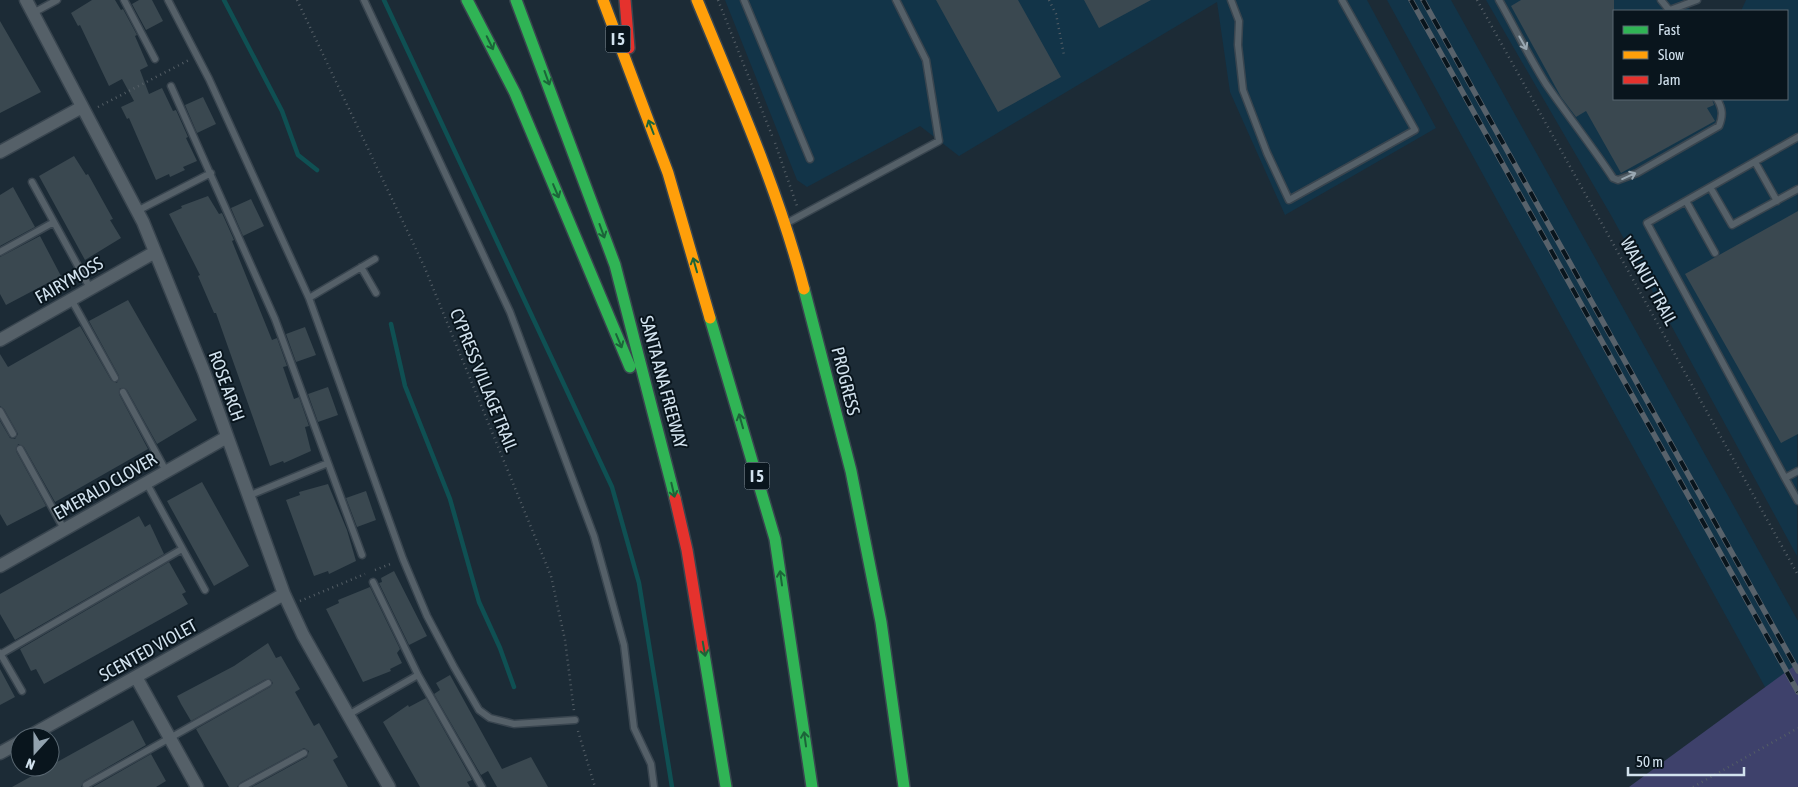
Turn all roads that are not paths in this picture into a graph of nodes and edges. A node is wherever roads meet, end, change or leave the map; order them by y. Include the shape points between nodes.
1 (26, 0) edge
2 (58, 0) edge
3 (124, 0) edge
4 (168, 0) edge
5 (364, 0) edge
6 (467, 0) edge
7 (516, 0) edge
8 (603, 0) edge
9 (625, 0) edge
10 (697, 0) edge
11 (744, 0) edge
12 (896, 0) edge
13 (1231, 0) edge
14 (1342, 0) edge
15 (1500, 0) edge
16 (1661, 0) edge
17 (1697, 0) edge
18 (1669, 10) edge
19 (1672, 10) edge
20 (32, 13) junction
21 (155, 59) road end
22 (632, 79) junction
23 (171, 86) road end
24 (1718, 100) edge
25 (84, 110) junction
26 (1798, 137) edge
27 (0, 152) edge
28 (810, 159) dead end
29 (1755, 162) junction
30 (210, 173) junction
31 (32, 182) dead end
32 (1710, 187) junction
33 (1798, 189) edge
34 (1686, 201) junction
35 (1777, 201) junction
36 (137, 211) junction
37 (54, 222) junction
38 (784, 224) junction
39 (0, 252) edge
40 (155, 252) junction
41 (1716, 253) dead end
42 (375, 259) dead end
43 (362, 267) junction
44 (90, 288) junction
45 (376, 293) dead end
46 (309, 298) junction
47 (71, 299) junction
48 (0, 340) edge
49 (114, 378) dead end
50 (123, 392) dead end
51 (0, 411) edge
52 (13, 434) dead end
53 (227, 437) junction
54 (662, 442) junction
55 (20, 449) dead end
56 (328, 463) junction
57 (166, 471) junction
58 (1798, 471) edge
59 (1786, 478) junction
60 (146, 482) junction
61 (248, 496) junction
62 (1798, 501) edge
63 (64, 529) junction
64 (182, 549) junction
65 (362, 555) road end
66 (0, 566) edge
67 (373, 582) road end
68 (205, 590) dead end
69 (287, 600) junction
70 (0, 654) edge
71 (418, 675) junction
72 (136, 677) junction
73 (268, 684) dead end
74 (22, 691) dead end
75 (348, 715) junction
76 (575, 720) road end
77 (46, 727) edge
78 (170, 738) junction
79 (304, 753) dead end
80 (86, 786) dead end
81 (197, 787) edge
82 (242, 787) edge
83 (389, 787) edge
84 (482, 787) edge
85 (654, 787) edge
86 (726, 787) edge
87 (812, 787) edge
88 (904, 787) edge

1 - 20 street, ROSE ARCH
2 - 20 lane
3 - 21 lane
4 - 46 lane
5 - 85 lane via 510,312 594,536 624,645 634,728 651,764
6 -> 54 main road via 515,93
7 -> 54 main road, SANTA ANA FREEWAY via 615,265
8 - 22 main road, I 5
9 - 22 main road
10 - 38 main road, PROGRESS via 756,145
11 - 28 lane
12 - 38 lane via 926,60 939,141
13 - 14 lane via 1240,21 1238,45 1243,90 1289,200 1415,130
15 -> 24 lane via 1545,81 1613,178 1618,180 1637,173 1718,126 1722,118
16 - 18 lane
17 - 19 lane
20 - 25 street, ROSE ARCH
87 -> 22 main road, I 5 via 775,539 668,173
23 - 30 lane
25 - 27 street
25 - 36 street, ROSE ARCH
26 - 29 lane
29 - 32 lane
29 - 35 lane
30 - 36 lane
30 - 56 lane via 275,319
31 - 37 lane
32 - 34 lane
32 - 35 lane via 1732,225
33 - 35 lane
34 - 41 lane
34 - 59 lane via 1647,223
36 - 40 street, ROSE ARCH
37 - 39 lane
37 - 44 lane
38 - 88 main road, PROGRESS via 795,254 851,471 881,622
40 - 44 street, FAIRYMOSS
40 - 53 street, ROSE ARCH
42 - 43 lane
43 - 45 lane
43 - 46 lane
44 - 47 street, FAIRYMOSS
46 - 76 lane via 403,559 427,616 480,710 490,718 508,724
47 - 48 street, FAIRYMOSS
47 - 49 lane
50 - 57 lane
51 - 52 lane
53 - 57 street, EMERALD CLOVER
53 - 61 street, ROSE ARCH
54 -> 86 main road, SANTA ANA FREEWAY via 687,550
55 - 63 lane
56 - 61 lane
56 - 65 lane
57 - 60 street, EMERALD CLOVER
58 - 59 lane
59 - 62 lane
60 - 63 street, EMERALD CLOVER
60 - 64 lane
61 - 69 street, ROSE ARCH
63 - 66 street, EMERALD CLOVER
64 - 68 lane
64 - 70 lane
67 - 71 lane
69 - 72 street, SCENTED VIOLET
69 - 75 street, ROSE ARCH
70 - 74 lane
71 - 75 lane
71 - 84 lane
72 - 77 street, SCENTED VIOLET
72 - 78 street
73 - 78 lane
75 - 83 street, ROSE ARCH
78 - 80 lane
78 - 81 street
79 - 82 lane

